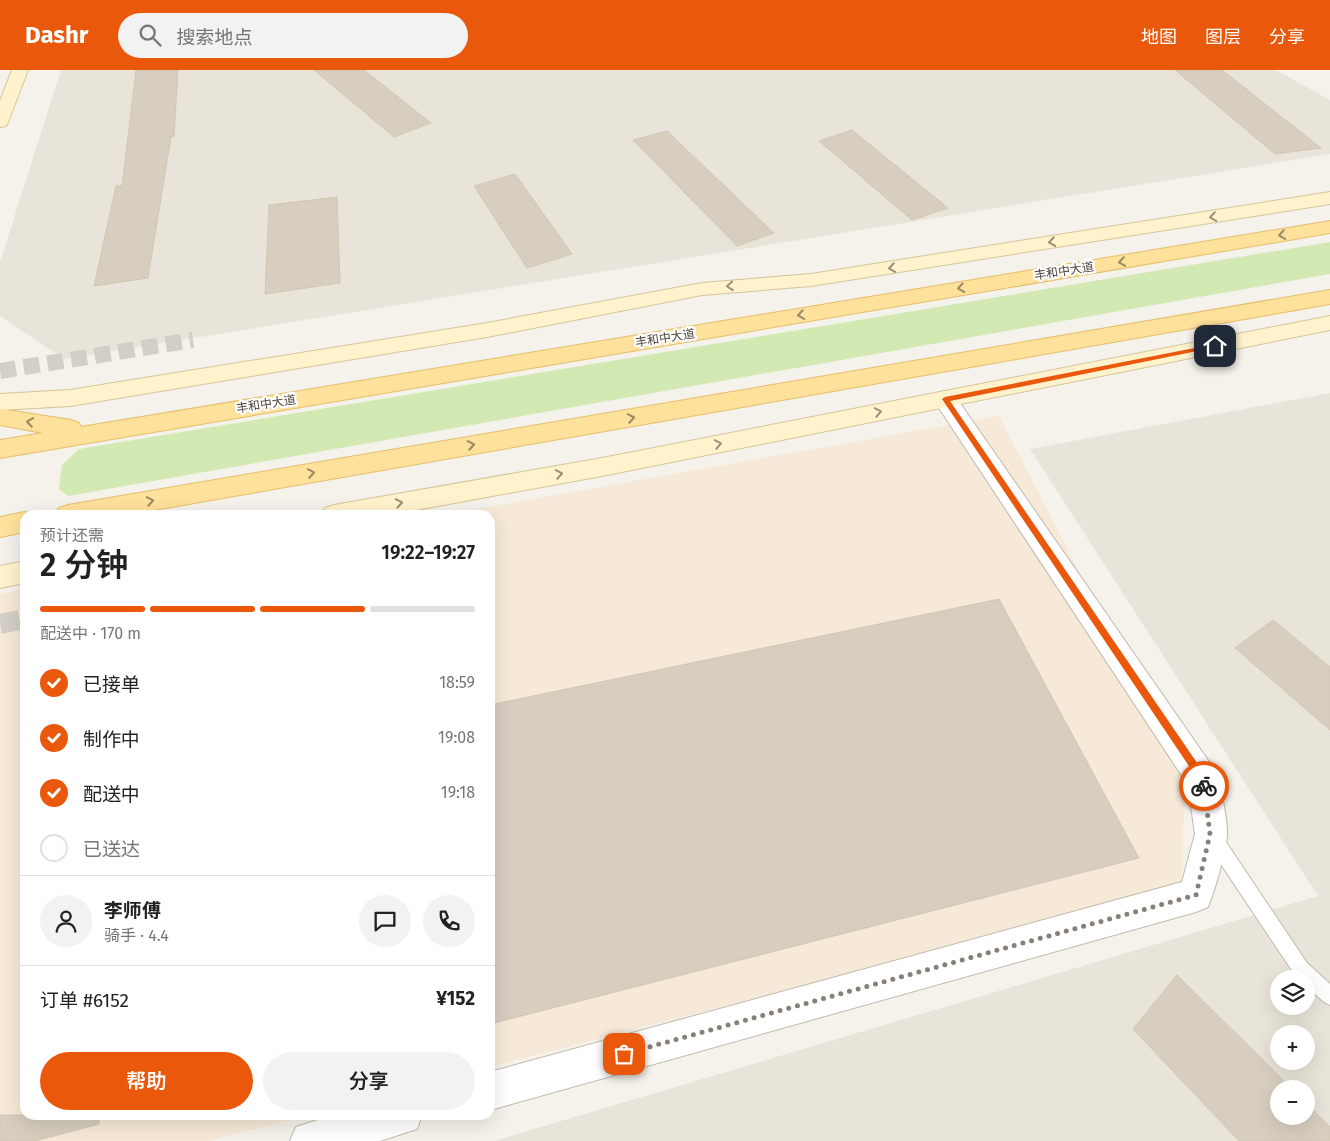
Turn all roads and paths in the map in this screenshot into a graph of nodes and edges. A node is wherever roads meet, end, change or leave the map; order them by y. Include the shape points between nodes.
1 (20, 70) edge
2 (0, 122) edge
3 (1330, 198) edge
4 (1330, 227) edge
5 (1330, 297) edge
6 (1330, 323) edge
7 (945, 399) junction
8 (0, 402) edge
9 (0, 417) edge
10 (95, 433) junction
11 (0, 448) edge
12 (97, 510) edge
13 (362, 510) edge
14 (20, 523) edge
15 (0, 527) edge
16 (20, 573) edge
17 (0, 577) edge
18 (1210, 834) junction
19 (1330, 996) edge
20 (495, 1090) edge
21 (386, 1120) edge
22 (310, 1141) edge

1 - 2 main road
3 -> 8 main road via 811,280 702,288 487,330 70,398
4 -> 10 main road, 丰和中大道
12 -> 5 main road
6 - 7 main road
13 -> 7 main road via 602,467
7 - 18 street via 1203,780
10 -> 9 main road
10 - 11 main road, 丰和中大道
14 - 15 main road
16 - 17 main road
18 - 19 lane via 1300,969
18 - 20 street via 1196,895
21 - 22 street

